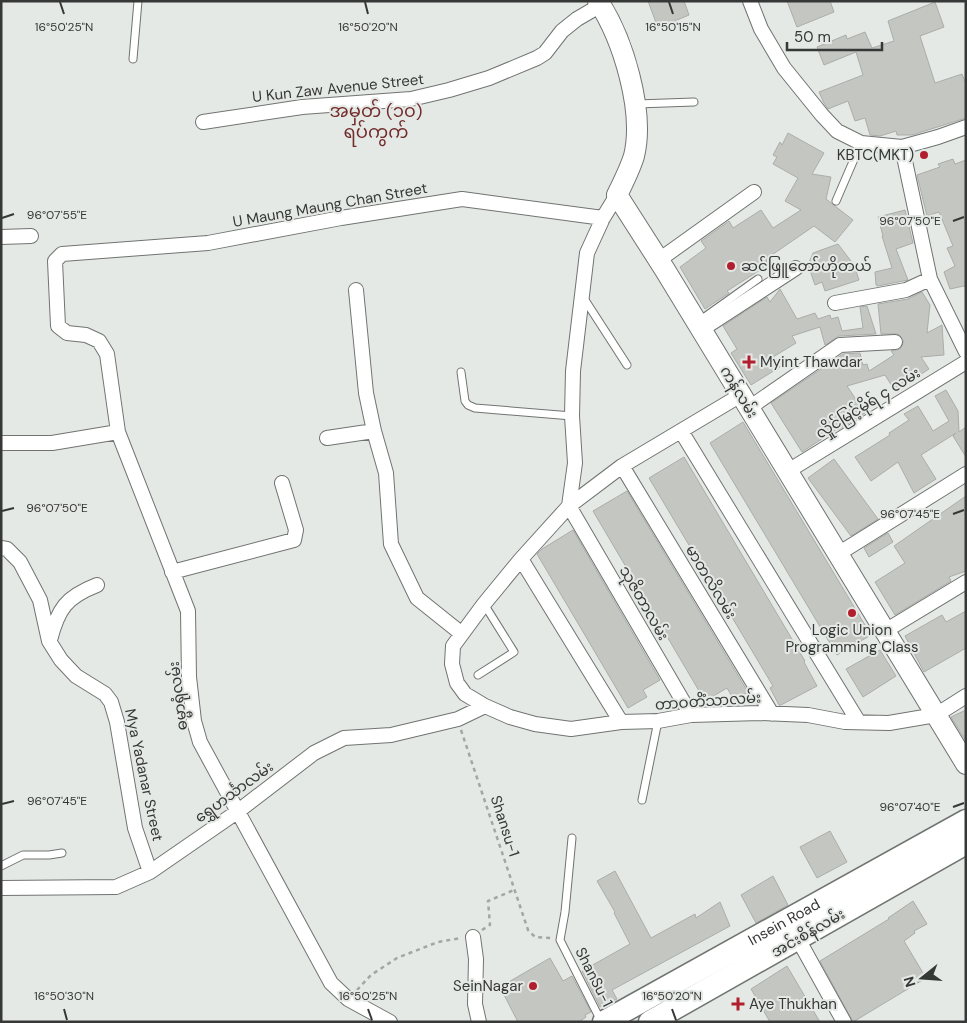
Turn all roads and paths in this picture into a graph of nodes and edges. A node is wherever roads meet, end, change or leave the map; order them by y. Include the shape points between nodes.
1 (138, 1) edge
2 (750, 1) edge
3 (600, 3) edge
4 (133, 59) dead end
5 (694, 102) dead end
6 (634, 104) junction
7 (203, 122) dead end
8 (966, 127) edge
9 (862, 143) junction
10 (902, 147) junction
11 (754, 192) dead end
12 (617, 195) junction
13 (836, 201) dead end
14 (603, 218) junction
15 (31, 236) dead end
16 (1, 237) edge
17 (62, 254) joint
18 (659, 260) junction
19 (796, 268) dead end
20 (758, 279) dead end
21 (930, 279) junction
22 (356, 290) dead end
23 (582, 297) junction
24 (835, 303) dead end
25 (699, 326) junction
26 (896, 342) dead end
27 (966, 352) edge
28 (966, 362) edge
29 (627, 364) dead end
30 (461, 372) dead end
31 (745, 402) junction
32 (572, 416) junction
33 (374, 431) junction
34 (681, 431) junction
35 (118, 432) junction
36 (327, 438) dead end
37 (1, 443) edge
38 (622, 466) junction
39 (788, 471) junction
40 (966, 474) edge
41 (282, 483) dead end
42 (569, 506) junction
43 (1, 548) edge
44 (838, 554) junction
45 (521, 559) junction
46 (172, 572) junction
47 (966, 582) edge
48 (97, 585) dead end
49 (484, 604) junction
50 (885, 631) junction
51 (462, 634) junction
52 (49, 641) junction
53 (478, 675) dead end
54 (966, 696) edge
55 (484, 706) junction
56 (772, 714) junction
57 (692, 715) junction
58 (936, 715) junction
59 (458, 719) junction
60 (658, 721) junction
61 (621, 722) junction
62 (858, 722) junction
63 (966, 764) edge
64 (642, 800) dead end
65 (237, 812) junction
66 (966, 821) edge
67 (572, 838) dead end
68 (966, 843) edge
69 (62, 853) dead end
70 (1, 866) edge
71 (150, 872) junction
72 (1, 888) edge
73 (514, 890) junction
74 (473, 937) junction
75 (535, 937) joint
76 (798, 938) junction
77 (560, 940) junction
78 (348, 999) junction
79 (669, 1008) edge
80 (390, 1022) edge
81 (479, 1022) edge
82 (602, 1022) edge
83 (650, 1022) edge
84 (844, 1022) edge

1 - 4 lane
2 - 9 street via 761,29 784,68 837,130
3 - 6 main road via 613,26 630,75
3 - 7 street, U Kun Zaw Avenue Street via 562,31 537,58 449,90 411,99 302,107
5 - 6 lane
6 - 12 main road via 637,128 634,156
8 - 10 street
9 - 10 street
9 - 13 lane
10 - 21 street
11 - 18 street
12 - 14 street
12 - 18 main road, ကန်လမ်း
14 - 17 street, U Maung Maung Chan Street via 462,199 208,243
14 - 23 street via 587,254
15 - 16 street
17 - 35 street, ဓမ္မာရုံလမ်း via 55,261 58,326 67,333 86,335 99,341 107,354
18 - 25 main road, ကန်လမ်း
19 - 25 street
20 - 25 lane
21 - 24 street via 906,290
21 - 27 street
22 - 33 street via 366,393
23 - 29 lane
23 - 32 street via 573,371
25 - 31 main road, ကန်လမ်း
26 - 31 street via 840,345
28 - 39 street, လှိုင်မြင့်မိုရ် ၄ လမ်း
30 - 32 lane via 465,400 475,408
31 - 34 street
31 - 39 main road, ကန်လမ်း
32 - 42 street via 575,463
33 - 36 street
33 - 51 street via 386,472 391,544 417,598
34 - 38 street
34 - 62 street
35 - 37 street via 52,443
35 - 46 street, ဓမ္မာရုံလမ်း
38 - 42 street
38 - 56 street, မာတလိလမ်း
39 - 44 main road, ကန်လမ်း
40 - 44 street
41 - 46 street via 296,530 294,540
42 - 45 street
42 - 57 street, သုဇိတာလမ်း
43 - 52 street, Mya Yadanar Street via 7,549 20,562 40,600
44 - 50 main road, ကန်လမ်း
45 - 49 street
45 - 61 street
46 - 65 street, ဓမ္မာရုံလမ်း via 188,611 189,677 194,721 200,742
47 - 50 street
48 - 52 street via 82,590 67,601 56,618
49 - 51 street
49 - 53 lane via 514,652
50 - 58 main road, ကန်လမ်း
51 - 55 street, တာဝတိံသာလမ်း via 453,646 452,664 457,683 465,694
52 - 71 street, Mya Yadanar Street via 76,676 105,694 111,702 135,828
54 - 58 street
55 - 59 street, ရွှေဟင်္သာလမ်း
55 - 61 street, တာဝတိံသာလမ်း via 535,724 571,729
56 - 57 street, တာဝတိံသာလမ်း
56 - 62 street, တာဝတိံသာလမ်း
57 - 60 street, တာဝတိံသာလမ်း
58 - 62 street, တာဝတိံသာလမ်း via 889,723
58 - 63 main road, ကန်လမ်း
59 - 65 street, ရွှေဟင်္သာလမ်း via 390,736 344,738 314,753
59 - 73 path, Shansu-1
60 - 61 street, တာဝတိံသာလမ်း
60 - 64 lane
65 - 71 street, ရွှေဟင်္သာလမ်း
65 - 78 street, ဓမ္မာရုံလမ်း via 331,983
66 - 79 main road, Insein Road
67 - 77 lane
68 - 76 main road, အင်းစိန်လမ်း
69 - 70 lane via 23,855
71 - 72 street, ရွှေဟင်္သာလမ်း via 116,888
73 - 74 path via 488,901 490,925
73 - 75 path, Shansu-1 via 528,930
74 - 78 path via 438,942 397,958 371,975
74 - 81 street via 475,1004
75 - 77 path, ShanSu-1
76 - 79 main road, အင်းစိန်လမ်း
76 - 84 street
77 - 82 lane, ShanSu-1
78 - 80 street, ဓမ္မာရုံလမ်း
79 - 82 main road, Insein Road
79 - 83 main road, အင်းစိန်လမ်း

